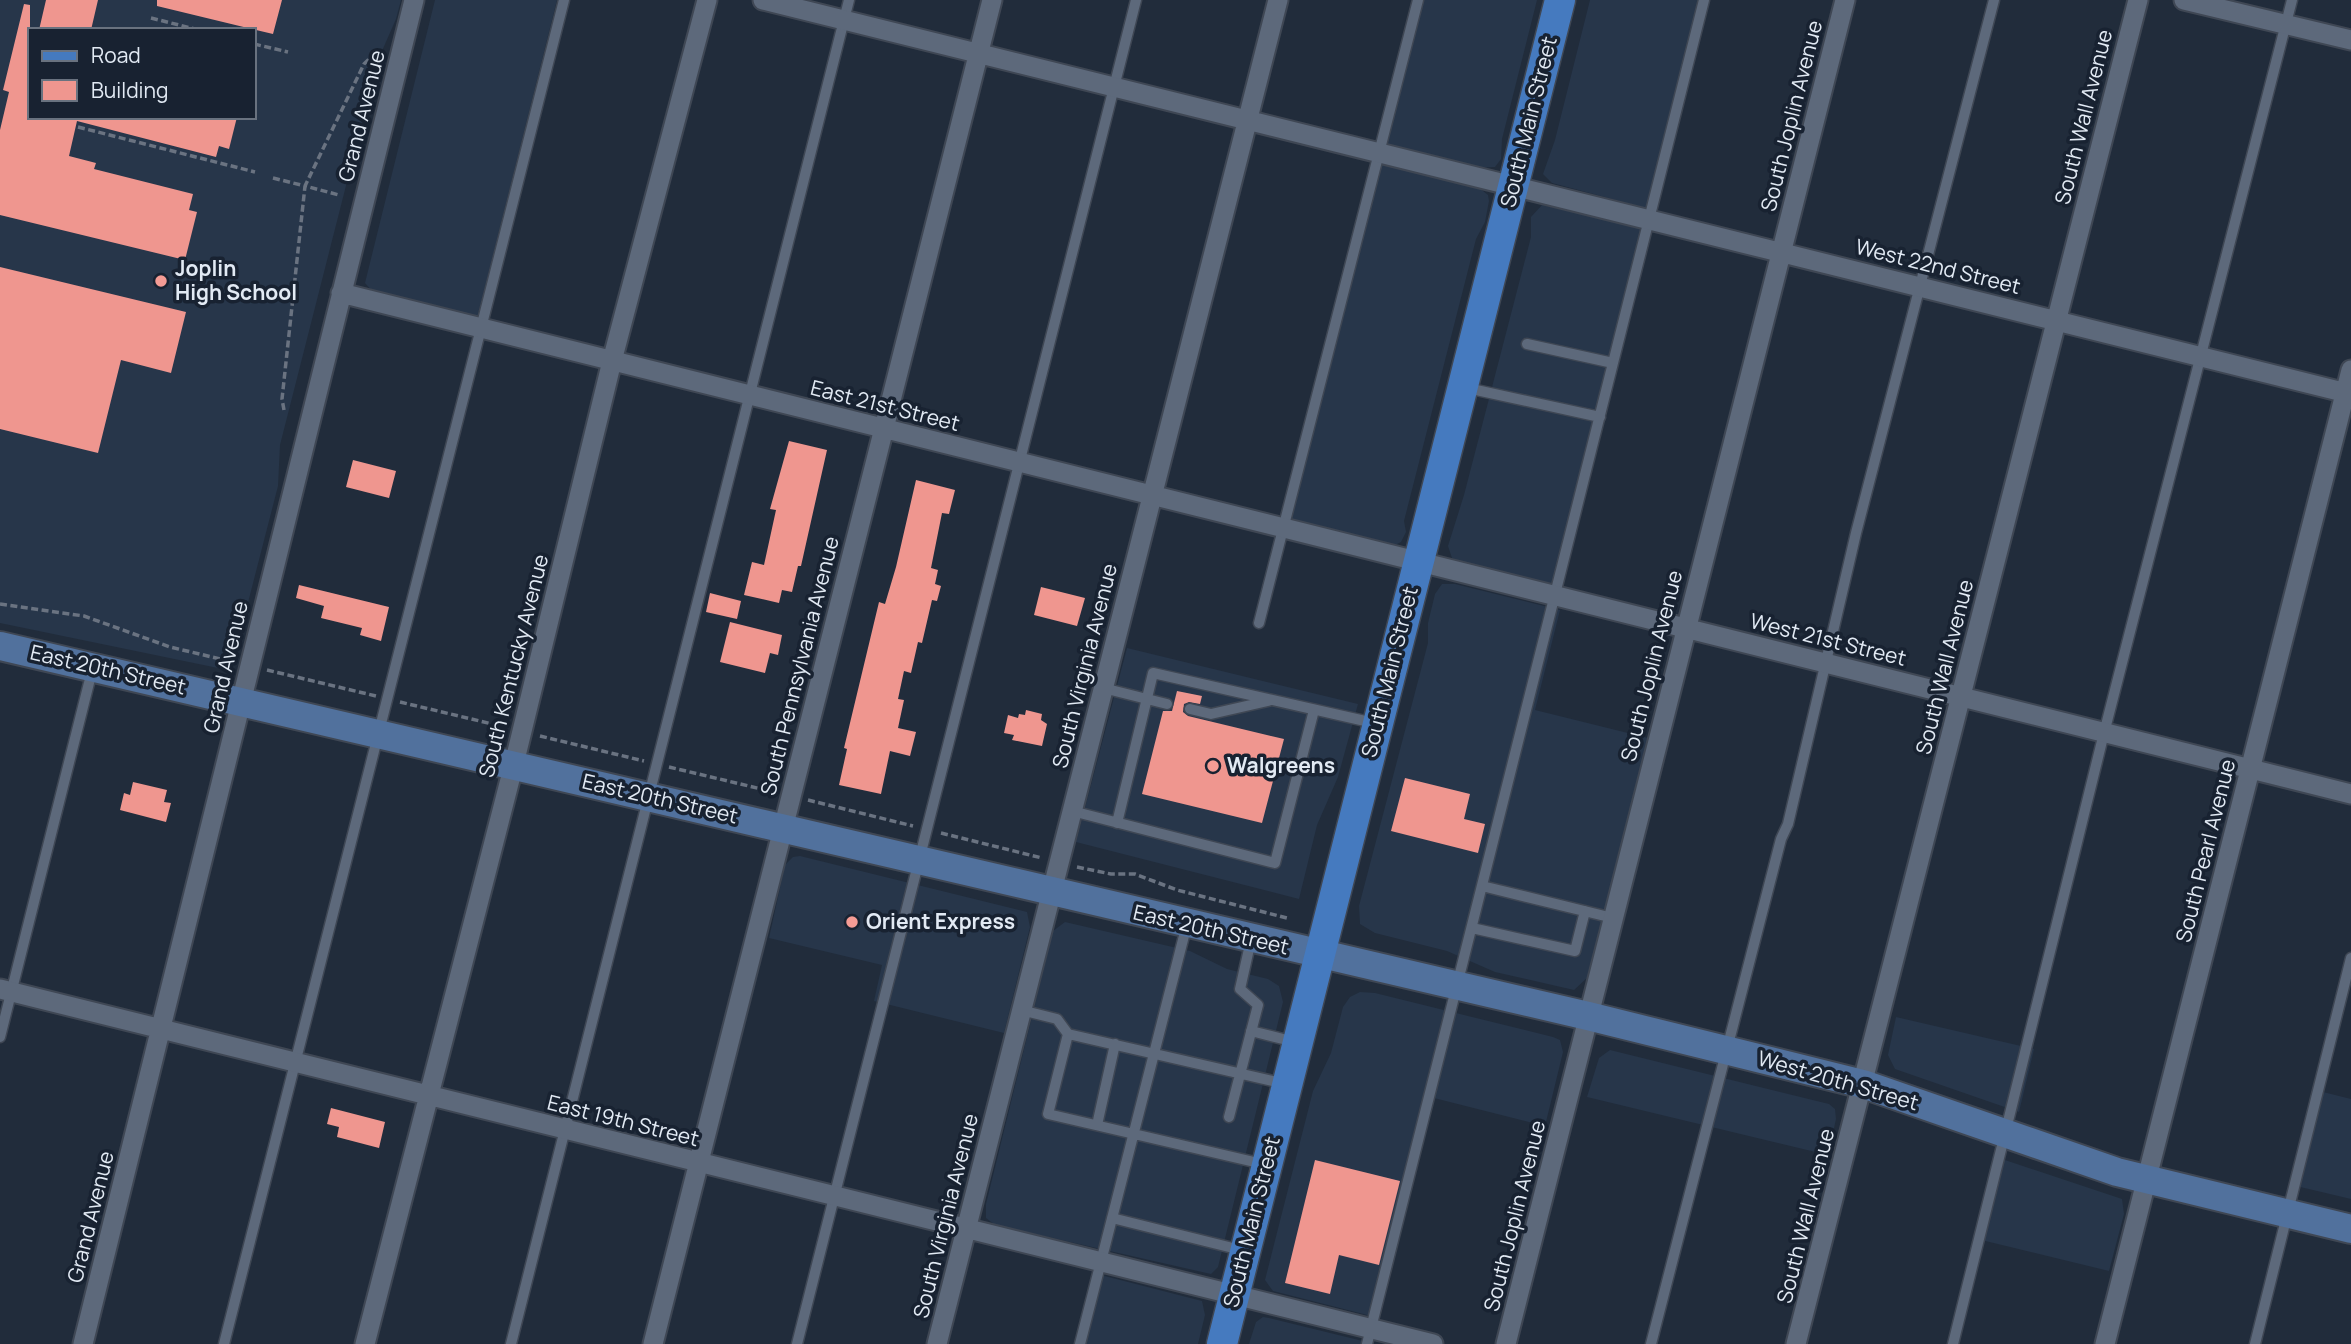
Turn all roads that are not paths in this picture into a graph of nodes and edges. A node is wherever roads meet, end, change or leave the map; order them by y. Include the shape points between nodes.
1 (414, 0) edge
2 (564, 0) edge
3 (707, 0) edge
4 (763, 0) edge
5 (849, 0) edge
6 (992, 0) edge
7 (1136, 0) edge
8 (1278, 0) edge
9 (1418, 0) edge
10 (1560, 0) edge
11 (1704, 0) edge
12 (1845, 0) edge
13 (1994, 0) edge
14 (2138, 0) edge
15 (2184, 0) edge
16 (2292, 0) edge
17 (844, 20) junction
18 (2286, 24) junction
19 (2351, 40) edge
20 (978, 54) junction
21 (1114, 87) junction
22 (1247, 120) junction
23 (1380, 153) junction
24 (1512, 186) junction
25 (1649, 219) junction
26 (1781, 251) junction
27 (1920, 286) junction
28 (341, 293) junction
29 (2056, 320) junction
30 (481, 328) junction
31 (1527, 344) dead end
32 (2201, 356) junction
33 (612, 361) junction
34 (1613, 363) junction
35 (2351, 370) edge
36 (1461, 387) junction
37 (2348, 393) edge
38 (750, 395) junction
39 (1600, 417) junction
40 (884, 429) junction
41 (1019, 463) junction
42 (1151, 496) junction
43 (1283, 529) junction
44 (1417, 562) junction
45 (1555, 596) junction
46 (1259, 623) dead end
47 (1685, 628) junction
48 (0, 646) edge
49 (1825, 663) junction
50 (93, 667) junction
51 (1103, 688) junction
52 (1961, 697) junction
53 (1147, 699) junction
54 (242, 700) junction
55 (1272, 700) junction
56 (1167, 704) dead end
57 (1190, 709) dead end
58 (1314, 710) junction
59 (1377, 724) junction
60 (2104, 733) junction
61 (379, 734) junction
62 (513, 764) junction
63 (2250, 769) junction
64 (2351, 794) edge
65 (649, 797) junction
66 (1072, 811) junction
67 (1117, 823) junction
68 (782, 828) junction
69 (919, 860) junction
70 (1482, 886) junction
71 (1051, 892) junction
72 (1585, 911) junction
73 (1613, 918) junction
74 (1187, 924) junction
75 (1472, 928) junction
76 (1251, 939) junction
77 (1319, 955) junction
78 (2351, 958) edge
79 (1457, 987) junction
80 (6, 991) edge
81 (1021, 1010) junction
82 (1588, 1016) junction
83 (162, 1030) junction
84 (1251, 1031) junction
85 (1068, 1034) junction
86 (0, 1037) edge
87 (1297, 1043) junction
88 (1115, 1044) junction
89 (1726, 1050) junction
90 (1154, 1053) junction
91 (295, 1063) junction
92 (1240, 1072) junction
93 (1287, 1084) junction
94 (1863, 1084) junction
95 (427, 1095) junction
96 (1229, 1117) dead end
97 (1097, 1125) junction
98 (565, 1130) junction
99 (2006, 1133) junction
100 (1134, 1134) junction
101 (699, 1164) junction
102 (1267, 1165) junction
103 (2146, 1180) junction
104 (834, 1197) junction
105 (2287, 1214) junction
106 (1112, 1218) junction
107 (965, 1229) junction
108 (2351, 1229) edge
109 (1245, 1251) junction
110 (1101, 1263) junction
111 (1234, 1295) junction
112 (1369, 1336) edge
113 (83, 1344) edge
114 (224, 1344) edge
115 (365, 1344) edge
116 (511, 1344) edge
117 (653, 1344) edge
118 (797, 1344) edge
119 (937, 1344) edge
120 (1080, 1344) edge
121 (1222, 1344) edge
122 (1433, 1344) edge
123 (1506, 1344) edge
124 (1651, 1344) edge
125 (1796, 1344) edge
126 (1953, 1344) edge
127 (2105, 1344) edge
128 (2255, 1344) edge

1 - 28 street, Grand Avenue
2 - 30 lane
3 - 33 street, South Kentucky Avenue
4 - 17 street, West 22nd Street
5 - 17 lane
6 - 20 street, South Pennsylvania Avenue
7 - 21 lane
8 - 22 street, South Virginia Avenue
9 - 23 lane
10 - 24 main road, South Main Street
11 - 25 lane
12 - 26 street, South Joplin Avenue
13 - 27 lane
14 - 29 street, South Wall Avenue
15 - 18 street
16 - 18 lane
17 - 20 street, West 22nd Street
17 - 38 lane
18 - 19 street
18 - 32 lane
20 - 21 street, West 22nd Street
20 - 40 street, South Pennsylvania Avenue
21 - 22 street, West 22nd Street
21 - 41 lane
22 - 23 street, West 22nd Street
22 - 42 street, South Virginia Avenue
23 - 24 street, West 22nd Street
23 - 43 lane
24 - 25 street, West 22nd Street
24 - 36 main road, South Main Street
25 - 26 street, West 22nd Street
25 - 34 lane
26 - 27 street, West 22nd Street
26 - 47 street, South Joplin Avenue
27 - 29 street, West 22nd Street
27 - 49 lane
28 - 30 street, East 21st Street
28 - 54 street, Grand Avenue
29 - 32 street, West 22nd Street
29 - 52 street, South Wall Avenue
30 - 33 street, East 21st Street
30 - 61 lane
31 - 34 lane
32 - 37 street, West 22nd Street
32 - 60 lane
33 - 38 street, East 21st Street
33 - 62 street, South Kentucky Avenue
34 - 39 lane
35 - 37 street, South Pearl Avenue
36 - 39 lane
36 - 44 main road, South Main Street
37 - 63 street, South Pearl Avenue
38 - 40 street, East 21st Street
38 - 65 lane
39 - 45 lane
40 - 41 street, East 21st Street
40 - 68 street, South Pennsylvania Avenue
41 - 42 street, East 21st Street
41 - 69 lane
42 - 43 street, East 21st Street
42 - 51 street, South Virginia Avenue
43 - 44 street, East 21st Street
43 - 46 lane
44 - 45 street, West 21st Street
44 - 59 main road, South Main Street
45 - 47 street, West 21st Street
45 - 70 lane
47 - 49 street, West 21st Street
47 - 73 street, South Joplin Avenue
48 - 50 main road, East 20th Street
49 - 52 street, West 21st Street
49 - 89 lane via 1788,824
50 - 54 main road, East 20th Street
50 - 80 lane
51 - 53 lane
51 - 66 street, South Virginia Avenue
52 - 60 street, West 21st Street
52 - 94 street, South Wall Avenue
53 - 55 lane via 1153,673
53 - 56 lane
53 - 67 lane
54 - 61 main road, East 20th Street
54 - 83 street, Grand Avenue
55 - 57 lane via 1211,714
55 - 58 lane
58 - 59 lane
58 - 67 lane via 1275,863
59 - 77 main road, South Main Street
60 - 63 street, West 21st Street
60 - 99 lane
61 - 62 main road, East 20th Street
61 - 91 lane
62 - 65 main road, East 20th Street
62 - 95 street, South Kentucky Avenue
63 - 64 street, West 21st Street
63 - 103 street, South Pearl Avenue
65 - 68 main road, East 20th Street
65 - 98 lane
66 - 67 lane
66 - 71 street, South Virginia Avenue
68 - 69 main road, East 20th Street
68 - 101 street, South Pennsylvania Avenue
69 - 71 main road, East 20th Street
69 - 104 lane
70 - 72 lane
70 - 75 lane
71 - 74 main road, East 20th Street
71 - 81 street, South Virginia Avenue
72 - 73 lane
72 - 75 lane via 1575,951
73 - 82 street, South Joplin Avenue
74 - 76 main road, East 20th Street
74 - 90 lane
75 - 79 lane
76 - 77 main road, East 20th Street
76 - 84 lane via 1240,989 1258,1005
77 - 79 main road, West 20th Street
77 - 87 main road, South Main Street
78 - 105 lane
79 - 82 main road, West 20th Street
79 - 112 lane
80 - 83 street, East 19th Street
80 - 86 lane
81 - 85 lane via 1057,1019
81 - 107 street, South Virginia Avenue
82 - 89 main road, West 20th Street
82 - 123 street, South Joplin Avenue
83 - 91 street, East 19th Street
83 - 113 street, Grand Avenue
84 - 87 lane
84 - 92 lane
85 - 88 lane
85 - 97 lane via 1048,1114
87 - 93 main road, South Main Street
88 - 90 lane
88 - 97 lane
89 - 94 main road, West 20th Street
89 - 124 lane
90 - 92 lane
90 - 100 lane
91 - 95 street, East 19th Street
91 - 114 lane
92 - 93 lane
92 - 96 lane
93 - 102 main road, South Main Street
94 - 99 main road, West 20th Street
94 - 125 street, South Wall Avenue
95 - 98 street, East 19th Street
95 - 115 street, South Kentucky Avenue
97 - 100 lane
98 - 101 street, East 19th Street
98 - 116 lane
99 - 103 main road, West 20th Street
99 - 126 lane
100 - 102 lane
100 - 106 lane
101 - 104 street, East 19th Street
101 - 117 street, South Pennsylvania Avenue
102 - 109 main road, South Main Street
103 - 105 main road, West 20th Street
103 - 127 street, South Pearl Avenue
104 - 107 street, East 19th Street
104 - 118 lane
105 - 108 main road, West 20th Street
105 - 128 lane
106 - 109 lane
106 - 110 lane
107 - 110 street, East 19th Street
107 - 119 street, South Virginia Avenue
109 - 111 main road, South Main Street
110 - 111 street, East 19th Street
110 - 120 lane
111 - 112 street, East 19th Street
111 - 121 main road, South Main Street
112 - 122 street, East 19th Street

